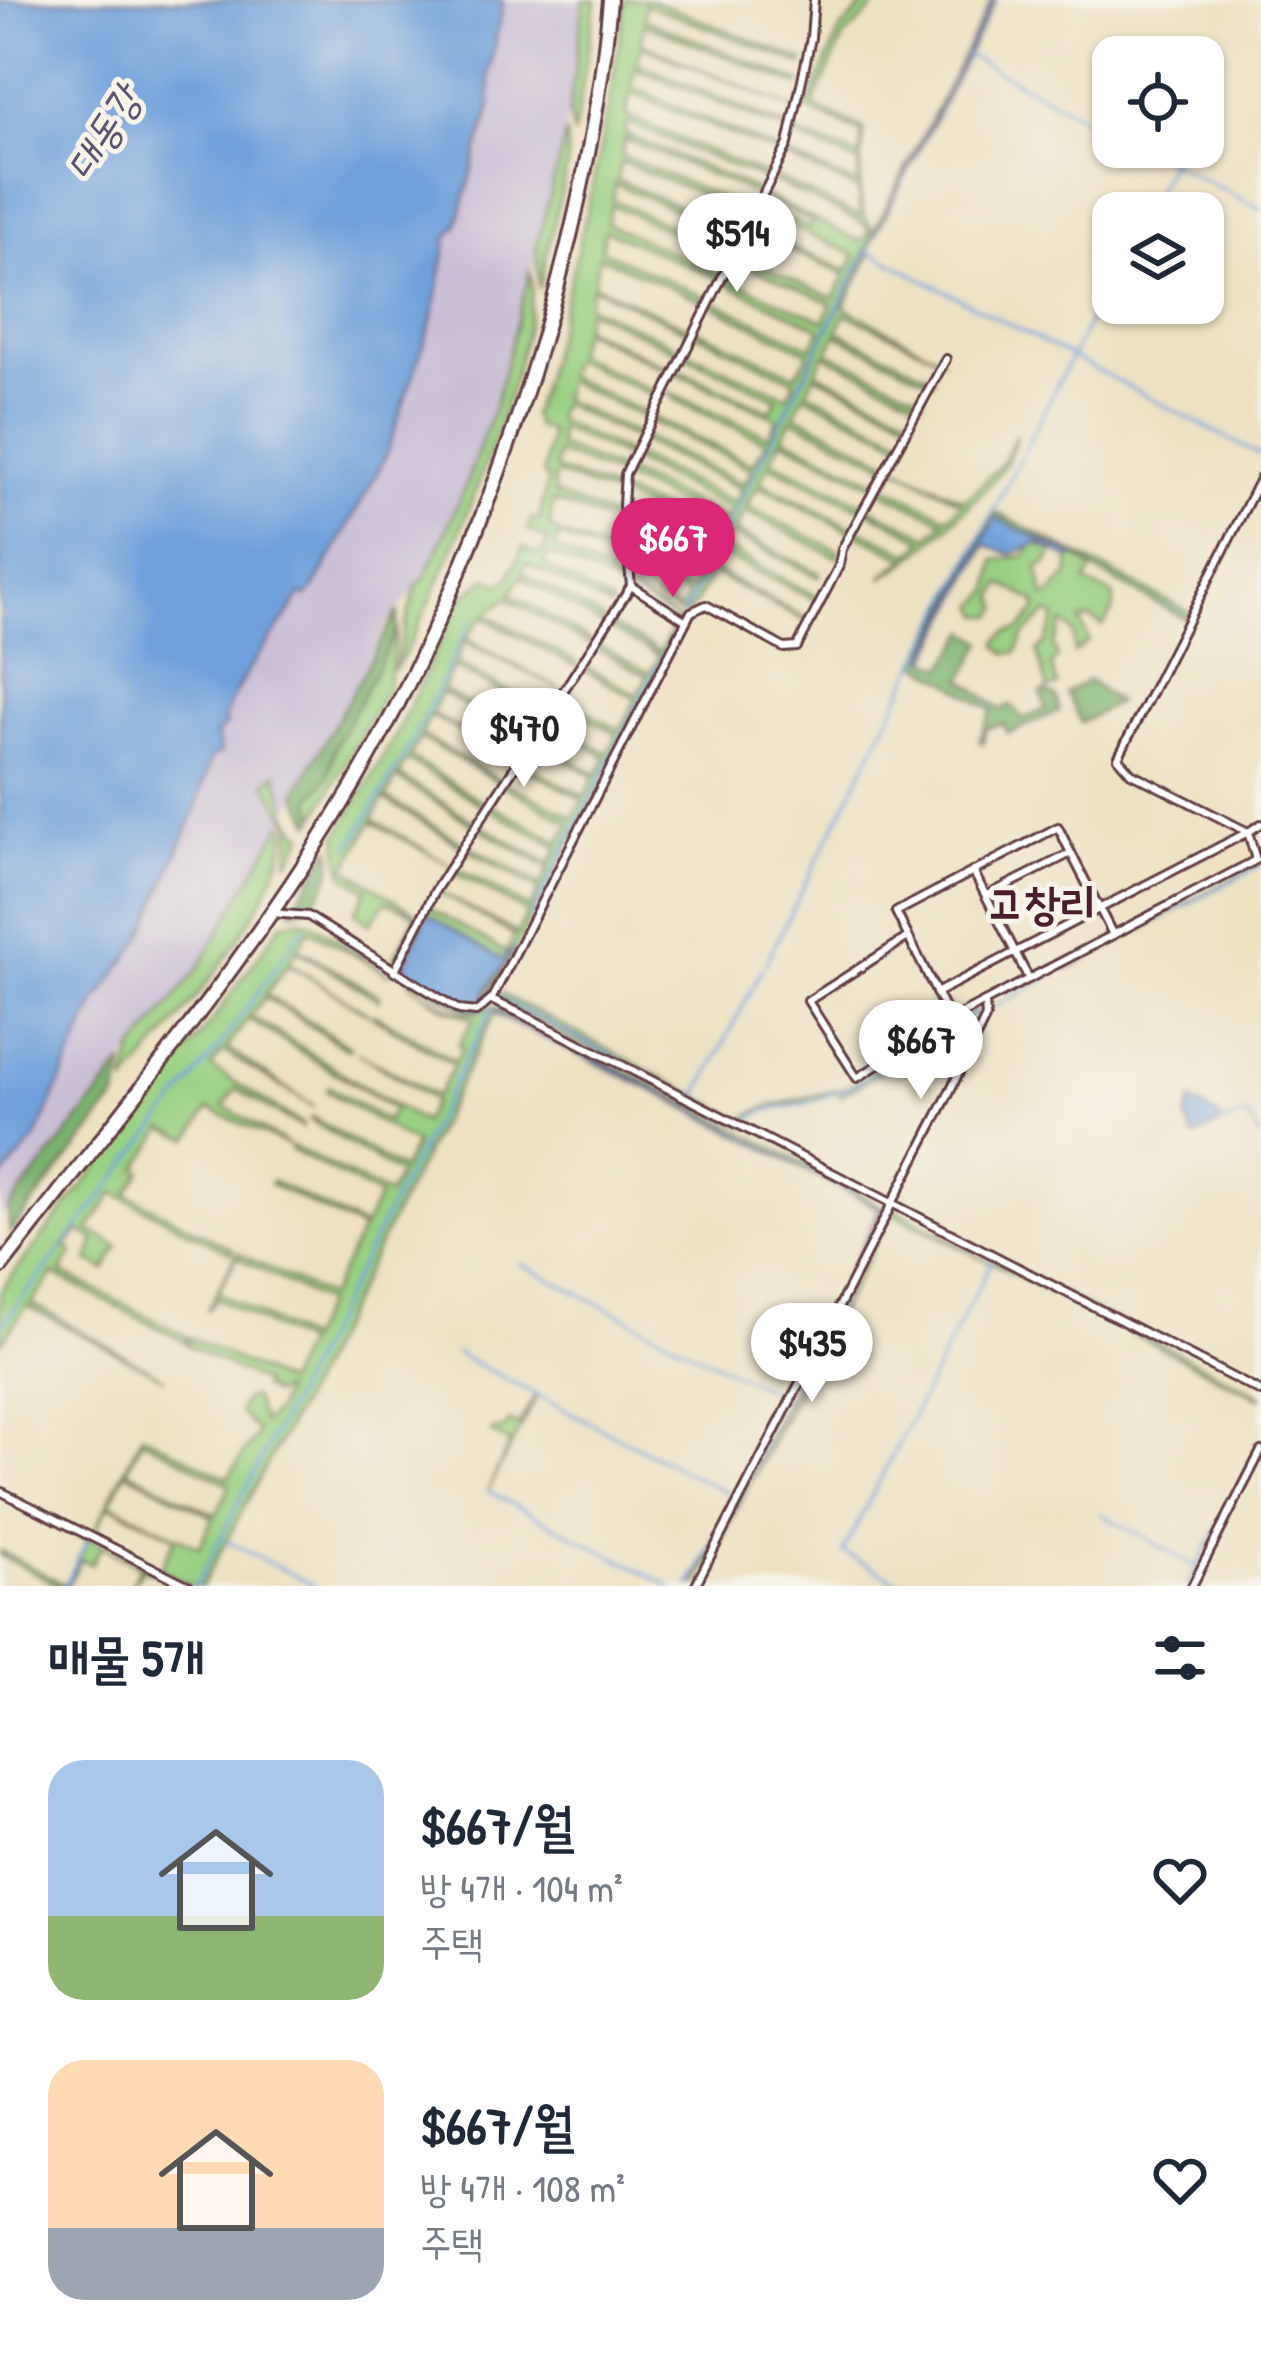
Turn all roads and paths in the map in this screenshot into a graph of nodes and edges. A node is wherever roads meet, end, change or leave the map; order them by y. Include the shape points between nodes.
1 (610, 0) edge
2 (814, 0) edge
3 (946, 359) dead end
4 (1261, 477) edge
5 (631, 586) junction
6 (685, 620) junction
7 (1261, 824) edge
8 (1248, 832) junction
9 (1071, 853) junction
10 (973, 871) junction
11 (986, 896) junction
12 (1099, 909) junction
13 (272, 913) junction
14 (1112, 935) junction
15 (908, 937) junction
16 (1015, 951) junction
17 (394, 972) junction
18 (1029, 979) junction
19 (935, 994) junction
20 (491, 1000) junction
21 (985, 1002) junction
22 (950, 1020) junction
23 (891, 1204) junction
24 (0, 1268) edge
25 (1261, 1392) edge
26 (1261, 1451) edge
27 (0, 1491) edge
28 (188, 1586) edge
29 (695, 1586) edge
30 (1192, 1586) edge

1 - 13 highway via 595,115 556,286 495,475 404,694
2 - 5 street via 788,144 625,473
3 - 6 street via 797,647 784,648 706,605
4 - 8 street via 1118,758 1131,773
5 - 6 street
5 - 17 street via 436,889
6 - 20 street
7 - 8 street
8 - 12 street
8 - 14 street via 1256,860
9 - 10 street via 1058,826
9 - 11 street
9 - 12 street
10 - 11 street
10 - 15 street via 896,912
11 - 16 street
12 - 14 street
12 - 16 street
13 - 17 street via 308,916
13 - 24 highway
14 - 18 street
15 - 19 street
15 - 22 street via 808,1001 857,1078
16 - 18 street
16 - 19 street
17 - 20 street via 468,1012
18 - 21 street
19 - 22 street
20 - 23 street
21 - 22 street
21 - 23 street via 986,1017
23 - 25 street
23 - 29 street
26 - 30 street
27 - 28 street

